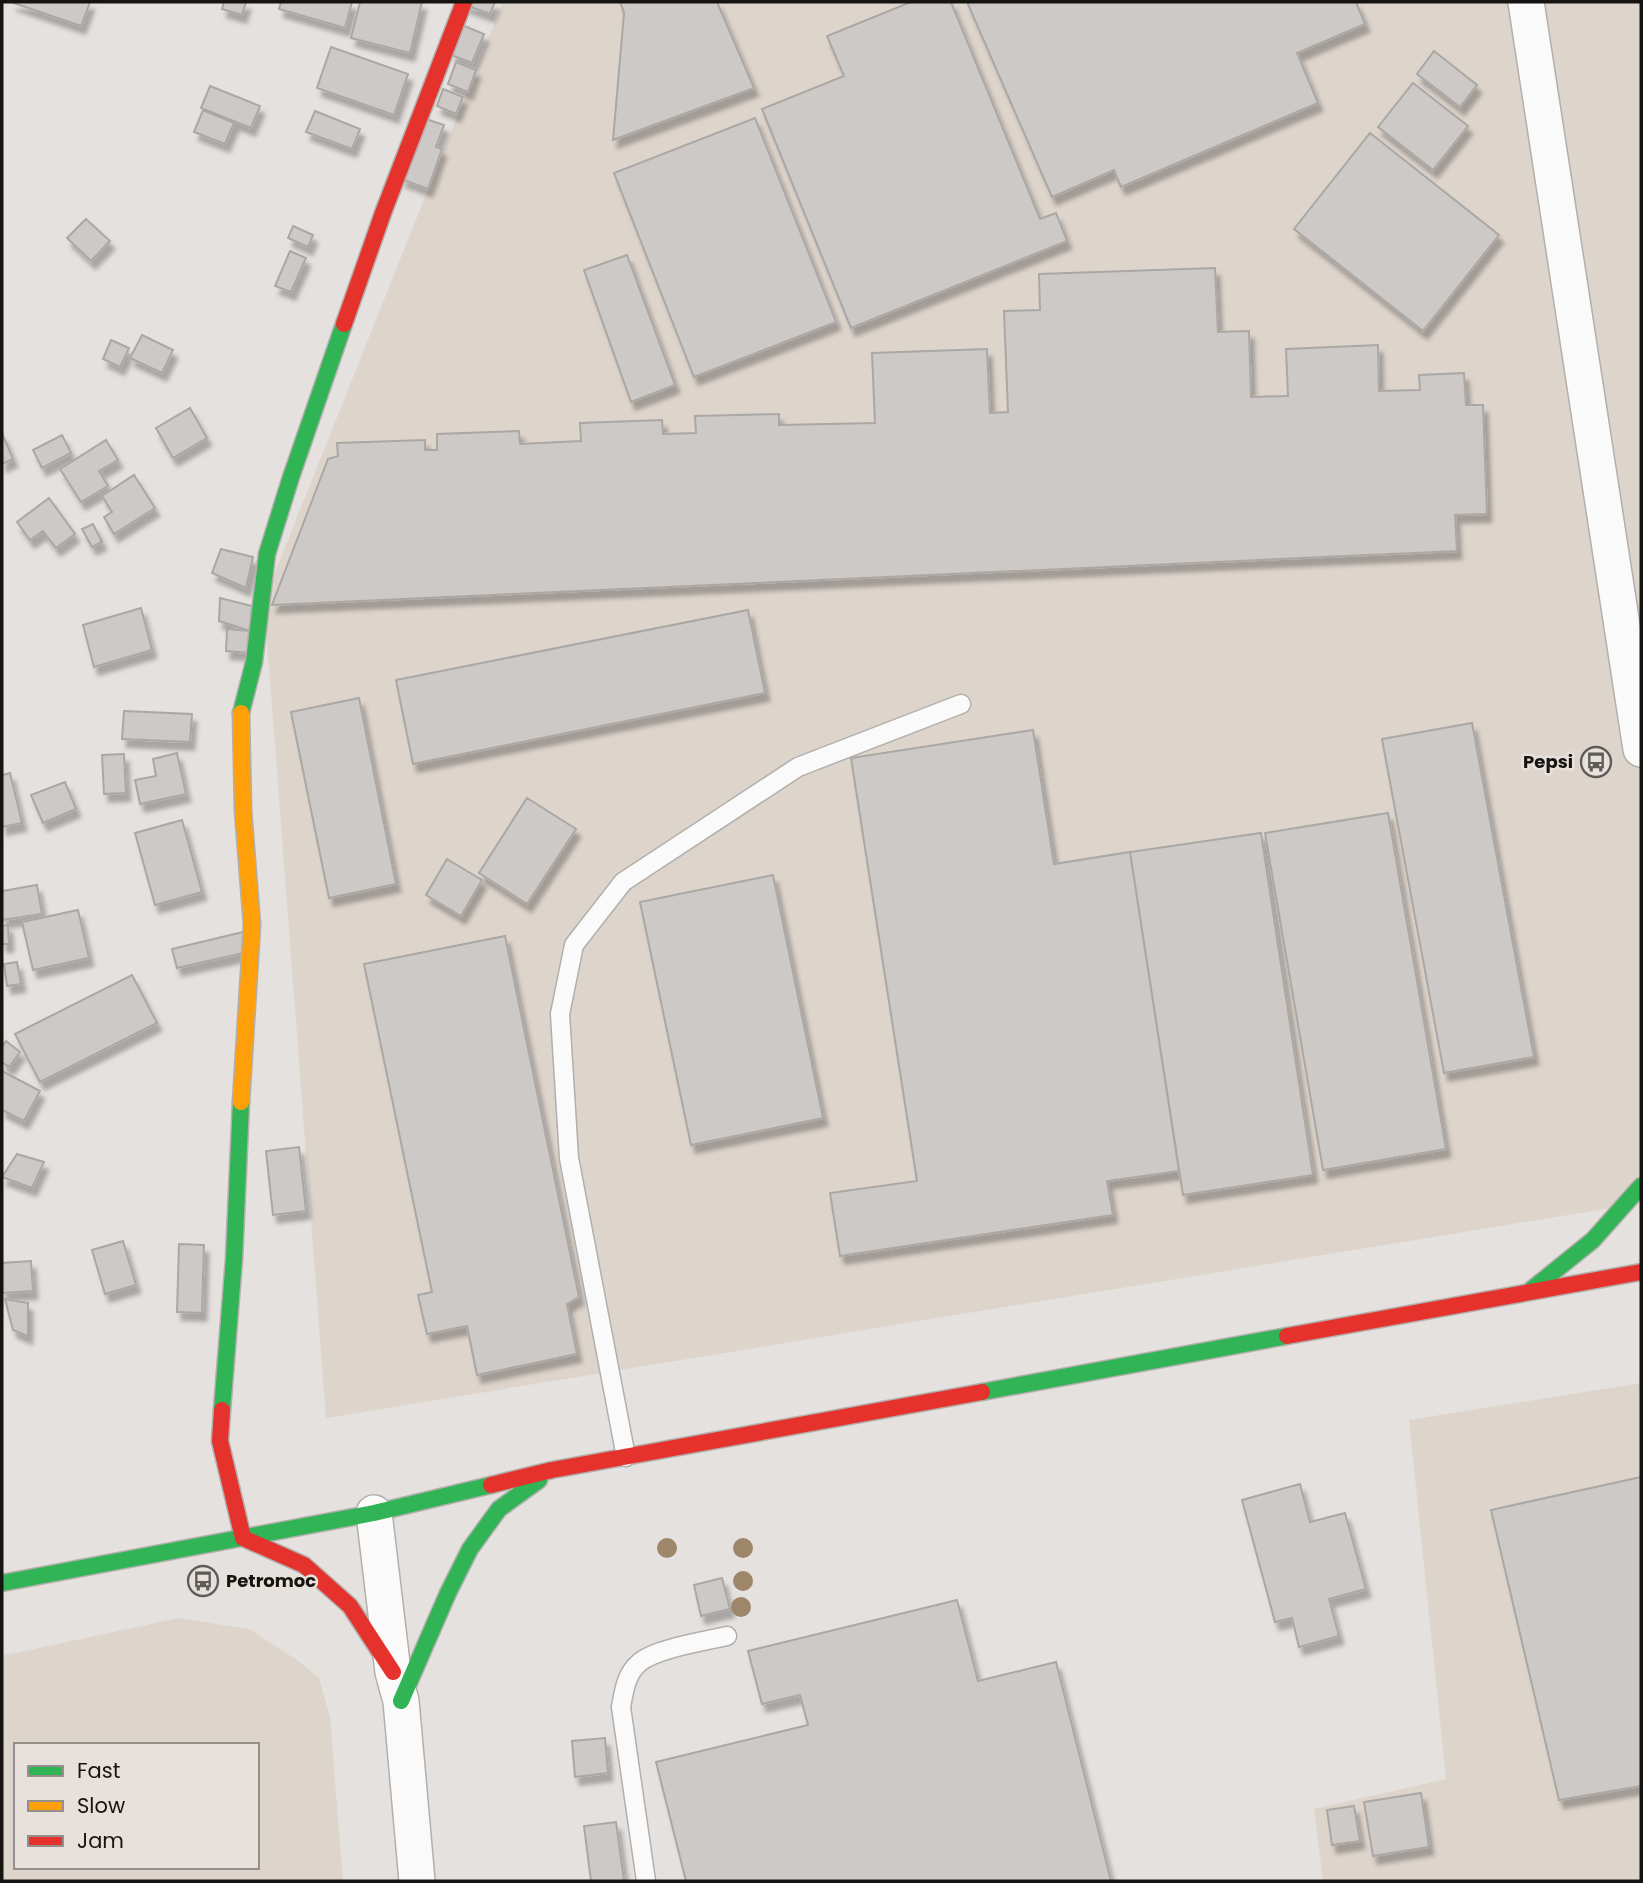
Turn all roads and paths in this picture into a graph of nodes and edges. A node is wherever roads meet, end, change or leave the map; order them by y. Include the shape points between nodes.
1 (464, 2) edge
2 (1526, 2) edge
3 (961, 704) dead end
4 (1641, 749) edge
5 (1641, 1186) edge
6 (1641, 1272) edge
7 (1526, 1294) junction
8 (626, 1457) junction
9 (552, 1470) junction
10 (374, 1513) junction
11 (243, 1538) junction
12 (2, 1583) edge
13 (727, 1636) dead end
14 (397, 1687) junction
15 (417, 1881) edge
16 (646, 1881) edge

1 - 11 main road via 383,213 287,489 267,554 254,662 240,716 252,925 220,1441
2 - 4 street
3 - 8 lane via 798,767 624,882 574,945 560,1014 569,1158
5 - 7 main road via 1593,1240
6 - 7 main road
7 - 8 main road
8 - 9 main road
9 - 10 main road
9 - 14 main road via 499,1509 470,1549
10 - 11 main road
10 - 14 street
11 - 12 main road
11 - 14 main road via 304,1565 350,1605
13 - 16 lane via 652,1654 638,1663 625,1683 621,1707
14 - 15 street

